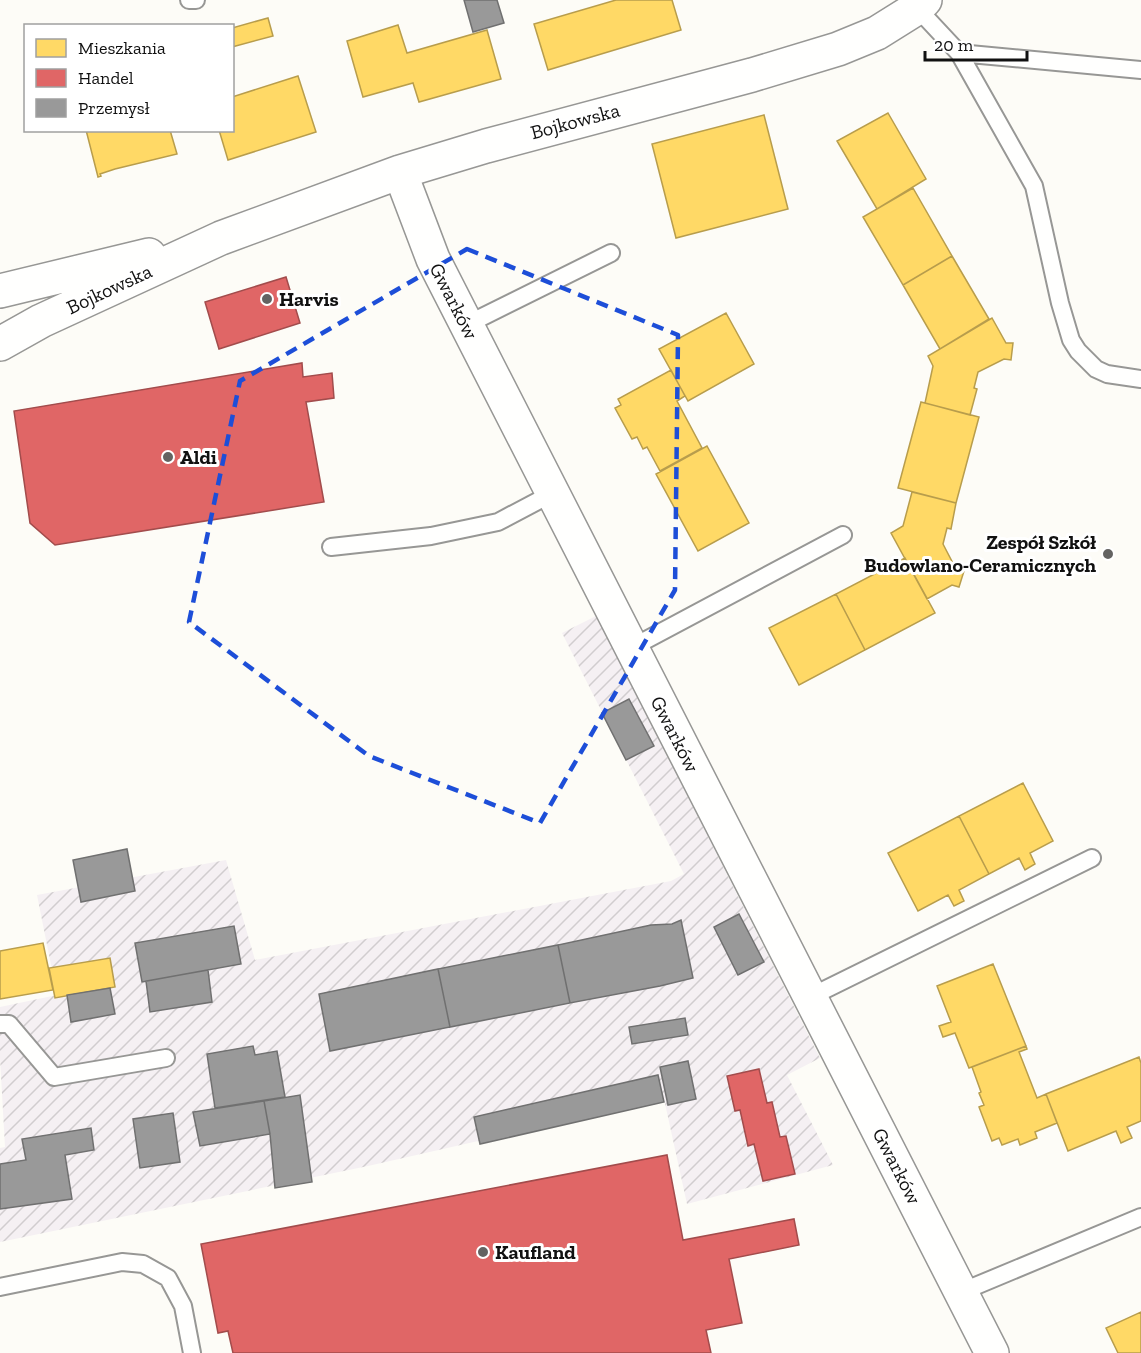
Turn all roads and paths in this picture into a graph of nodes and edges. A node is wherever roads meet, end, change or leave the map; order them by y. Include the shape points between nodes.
1 (189, 0) edge
2 (196, 0) edge
3 (921, 4) edge
4 (959, 53) junction
5 (1141, 70) edge
6 (400, 172) junction
7 (221, 238) junction
8 (611, 253) dead end
9 (0, 291) edge
10 (466, 326) junction
11 (0, 344) edge
12 (1141, 379) edge
13 (551, 494) junction
14 (843, 535) dead end
15 (331, 547) dead end
16 (631, 648) junction
17 (1092, 858) dead end
18 (810, 997) junction
19 (0, 1024) edge
20 (166, 1058) dead end
21 (1141, 1217) edge
22 (0, 1287) edge
23 (961, 1292) junction
24 (192, 1353) edge
25 (992, 1353) edge

1 - 2 lane
3 - 4 lane
3 - 6 street, Bojkowska via 877,33 838,49
4 - 5 lane
4 - 12 lane via 1034,186 1071,340 1096,369
6 - 7 street, Bojkowska
6 - 10 street, Gwarków via 433,259
7 - 9 street, Bojkowska
7 - 11 street, Bojkowska via 41,321
8 - 10 lane
10 - 13 street, Gwarków
13 - 15 lane via 498,522 431,536
13 - 16 street, Gwarków
14 - 16 lane
16 - 18 street, Gwarków
17 - 18 lane
18 - 23 street, Gwarków
19 - 20 lane via 9,1024 54,1077
21 - 23 lane
22 - 24 lane via 122,1262 143,1264 168,1278 183,1306
23 - 25 street, Gwarków

